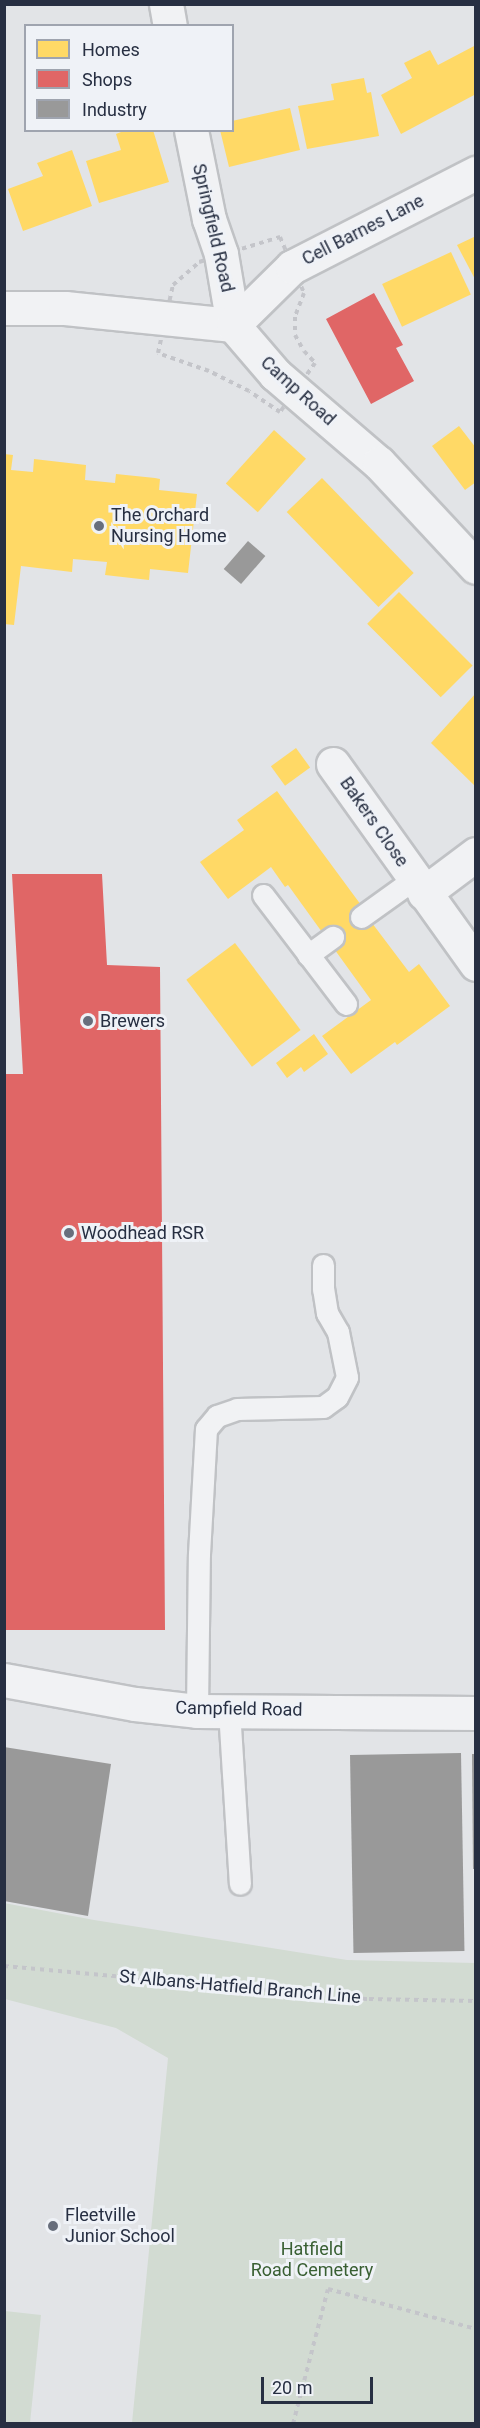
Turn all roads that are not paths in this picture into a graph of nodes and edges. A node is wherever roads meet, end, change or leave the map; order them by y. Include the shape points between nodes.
1 (166, 4) edge
2 (170, 24) edge
3 (192, 132) edge
4 (476, 173) edge
5 (4, 308) edge
6 (233, 325) junction
7 (476, 567) edge
8 (333, 764) dead end
9 (476, 854) edge
10 (419, 886) junction
11 (263, 895) dead end
12 (361, 917) dead end
13 (333, 937) dead end
14 (308, 955) junction
15 (476, 964) edge
16 (346, 1004) dead end
17 (323, 1265) dead end
18 (4, 1680) edge
19 (213, 1710) junction
20 (476, 1713) edge
21 (240, 1884) dead end

1 - 2 street
3 - 6 street, Springfield Road
4 - 6 street, Cell Barnes Lane via 292,267
5 - 6 street via 65,308
6 - 7 street, Camp Road via 275,374 379,463
8 - 10 street, Bakers Close
9 - 10 street, Bakers Close
10 - 12 lane, Bakers Close
10 - 15 street, Bakers Close
11 - 14 lane
13 - 14 lane
14 - 16 lane
17 - 19 lane via 327,1313 338,1332 348,1377 337,1397 324,1407 237,1409 216,1416 206,1429 199,1554
18 - 19 street, Campfield Road via 135,1704
19 - 20 street, Campfield Road
19 - 21 lane

